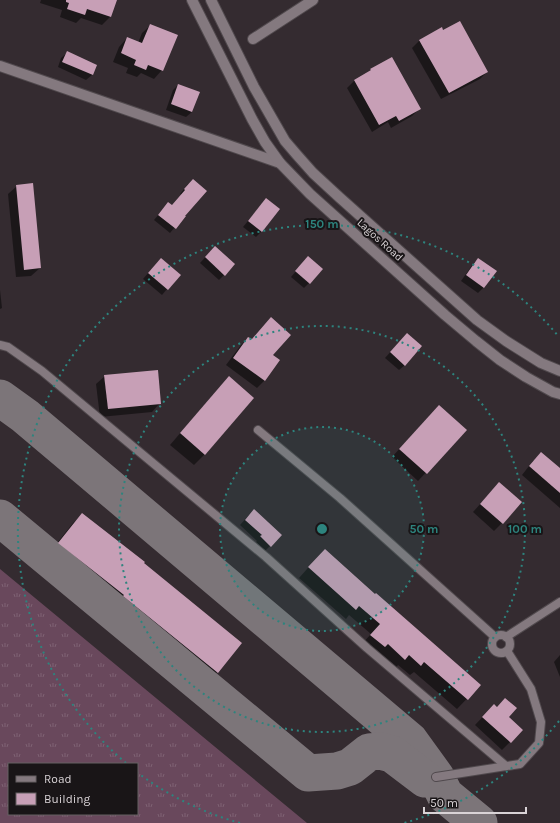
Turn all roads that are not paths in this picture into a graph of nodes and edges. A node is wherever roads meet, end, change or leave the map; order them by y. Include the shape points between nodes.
1 (192, 0) edge
2 (211, 0) edge
3 (313, 0) edge
4 (253, 39) dead end
5 (0, 66) edge
6 (280, 163) junction
7 (0, 345) edge
8 (560, 371) edge
9 (560, 394) edge
10 (258, 430) dead end
11 (560, 602) edge
12 (506, 637) junction
13 (495, 638) junction
14 (507, 651) junction
15 (506, 766) junction
16 (436, 777) dead end

1 - 6 main road, Lagos Road via 248,113
2 - 8 main road, Lagos Road via 257,93 285,141 313,173 477,320 541,363
3 - 4 main road
5 - 6 main road
6 - 9 main road, Lagos Road via 310,194 476,341 526,377
7 - 15 lane via 42,371 260,552 367,648
10 - 13 lane via 340,498
11 - 12 lane
12 - 13 lane via 502,635
12 - 14 lane via 510,644
13 - 14 lane via 493,648 500,653
14 - 15 lane via 531,689 541,722 539,742 520,764
15 - 16 lane

